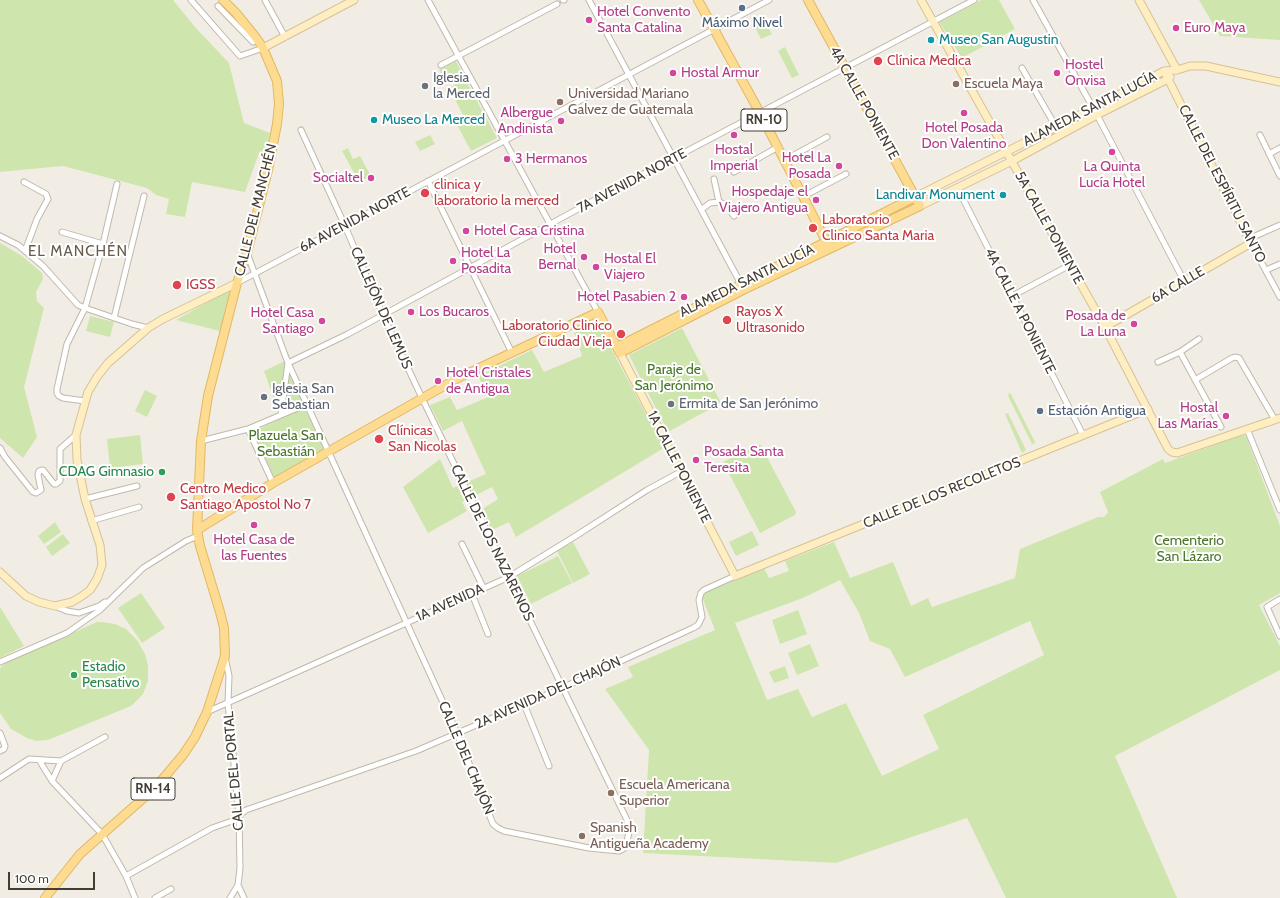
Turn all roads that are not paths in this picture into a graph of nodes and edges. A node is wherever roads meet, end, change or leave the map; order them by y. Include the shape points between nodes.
1 (191, 0) edge
2 (265, 0) edge
3 (428, 0) edge
4 (590, 0) edge
5 (698, 0) edge
6 (769, 0) edge
7 (808, 0) edge
8 (921, 0) edge
9 (974, 0) edge
10 (1033, 0) edge
11 (1139, 0) edge
12 (350, 1) edge
13 (220, 3) edge
14 (557, 4) dead end
15 (934, 22) junction
16 (714, 29) junction
17 (285, 37) junction
18 (260, 49) junction
19 (459, 56) junction
20 (441, 65) dead end
21 (845, 68) junction
22 (1022, 68) dead end
23 (1177, 70) junction
24 (1164, 71) junction
25 (630, 74) junction
26 (1168, 79) junction
27 (1280, 82) edge
28 (1093, 107) junction
29 (760, 112) junction
30 (1097, 115) junction
31 (1066, 121) junction
32 (1056, 127) junction
33 (1071, 129) junction
34 (301, 130) dead end
35 (1260, 135) dead end
36 (827, 137) dead end
37 (505, 140) junction
38 (778, 147) junction
39 (1280, 148) edge
40 (1006, 152) junction
41 (1269, 154) junction
42 (675, 158) junction
43 (785, 160) junction
44 (1012, 161) junction
45 (734, 172) dead end
46 (846, 174) dead end
47 (1280, 176) edge
48 (714, 179) dead end
49 (428, 181) junction
50 (24, 182) dead end
51 (117, 184) dead end
52 (957, 188) junction
53 (144, 196) dead end
54 (804, 196) junction
55 (915, 197) junction
56 (719, 202) junction
57 (920, 206) junction
58 (702, 209) junction
59 (734, 216) dead end
60 (551, 224) junction
61 (1280, 225) edge
62 (345, 226) junction
63 (62, 232) dead end
64 (0, 236) edge
65 (1251, 243) junction
66 (103, 244) junction
67 (828, 245) junction
68 (25, 251) junction
69 (247, 253) junction
70 (1280, 264) edge
71 (1070, 265) junction
72 (471, 268) junction
73 (1266, 270) junction
74 (255, 273) junction
75 (1184, 281) junction
76 (237, 283) junction
77 (742, 287) junction
78 (1012, 296) junction
79 (1280, 297) edge
80 (85, 308) junction
81 (598, 312) junction
82 (383, 315) junction
83 (114, 318) junction
84 (1105, 327) junction
85 (148, 328) junction
86 (1199, 339) dead end
87 (619, 350) junction
88 (1180, 352) junction
89 (512, 353) junction
90 (1158, 362) dead end
91 (288, 363) junction
92 (1195, 380) junction
93 (422, 398) junction
94 (85, 401) junction
95 (307, 404) junction
96 (1148, 409) junction
97 (281, 414) junction
98 (1277, 419) edge
99 (1221, 427) dead end
100 (248, 429) junction
101 (1248, 429) junction
102 (76, 435) junction
103 (1083, 436) junction
104 (201, 442) junction
105 (0, 448) edge
106 (329, 451) junction
107 (682, 471) junction
108 (273, 483) junction
109 (137, 486) dead end
110 (85, 499) junction
111 (139, 507) dead end
112 (1280, 510) edge
113 (91, 521) junction
114 (197, 533) junction
115 (462, 544) dead end
116 (0, 572) edge
117 (735, 576) junction
118 (509, 577) junction
119 (484, 589) junction
120 (472, 594) junction
121 (115, 596) junction
122 (1280, 599) edge
123 (55, 606) junction
124 (407, 622) junction
125 (488, 634) dead end
126 (1280, 636) edge
127 (225, 656) junction
128 (0, 662) edge
129 (562, 688) junction
130 (228, 703) junction
131 (524, 704) junction
132 (207, 712) junction
133 (0, 733) edge
134 (457, 734) junction
135 (105, 737) dead end
136 (0, 751) edge
137 (39, 760) junction
138 (61, 761) junction
139 (549, 766) dead end
140 (0, 778) edge
141 (52, 781) junction
142 (239, 815) junction
143 (102, 834) junction
144 (126, 876) junction
145 (238, 885) junction
146 (171, 889) dead end
147 (45, 898) edge
148 (135, 898) edge
149 (155, 898) edge
150 (230, 898) edge
151 (244, 898) edge

1 - 18 street via 240,56
2 - 17 street
3 - 19 street, 1A CALLE PONIENTE
4 - 25 street
5 - 16 main road, RN-10
6 - 16 street, 6A AVENIDA NORTE
7 - 21 main road, 4A CALLE PONIENTE
8 - 15 street, 5A CALLE PONIENTE
9 - 15 street, 7A AVENIDA NORTE
10 - 28 street
11 - 23 street
12 - 17 street
13 - 18 main road, CALLE DEL MANCHÉN via 236,13
14 - 19 street
15 - 21 street, 7A AVENIDA NORTE
15 - 40 street, 5A CALLE PONIENTE
16 - 25 street, 6A AVENIDA NORTE
16 - 29 main road, RN-10
17 - 18 street
18 - 69 main road, CALLE DEL MANCHÉN via 277,81 279,104 268,170
19 - 20 street
19 - 37 street, 1A CALLE PONIENTE
21 - 29 street, 7A AVENIDA NORTE
21 - 55 main road, 4A CALLE PONIENTE
22 - 32 street
23 - 24 street, ALAMEDA SANTA LUCÍA
23 - 26 street, ALAMEDA SANTA LUCÍA
23 - 27 street via 1190,66 1206,66
24 - 26 street, CALLE DEL ESPÍRITU SANTO
24 - 28 street, ALAMEDA SANTA LUCÍA
25 - 37 street, 6A AVENIDA NORTE
25 - 42 street
26 - 30 street, ALAMEDA SANTA LUCÍA
26 - 65 street, CALLE DEL ESPÍRITU SANTO
28 - 30 street
28 - 31 street, ALAMEDA SANTA LUCÍA
29 - 38 main road, RN-10
29 - 42 street, 7A AVENIDA NORTE
30 - 33 street, ALAMEDA SANTA LUCÍA
30 - 75 street
31 - 32 street, ALAMEDA SANTA LUCÍA
31 - 33 street
32 - 40 street, ALAMEDA SANTA LUCÍA
33 - 44 street, ALAMEDA SANTA LUCÍA
34 - 62 street, CALLEJÓN DE LEMUS
35 - 41 street
36 - 43 street
37 - 49 street, 6A AVENIDA NORTE
37 - 60 street, 1A CALLE PONIENTE
38 - 43 main road, RN-10
38 - 45 street
39 - 41 street
40 - 44 street, 5A CALLE PONIENTE
40 - 55 street, ALAMEDA SANTA LUCÍA
41 - 47 street
42 - 58 street
42 - 60 street, 7A AVENIDA NORTE
43 - 54 main road, RN-10
44 - 52 street, ALAMEDA SANTA LUCÍA
44 - 71 street, 5A CALLE PONIENTE
46 - 54 street
48 - 56 street
49 - 62 street, 6A AVENIDA NORTE
49 - 72 street
50 - 68 street via 46,194 48,199
51 - 66 street
52 - 57 street, ALAMEDA SANTA LUCÍA
52 - 78 street, 4A CALLE A PONIENTE
53 - 83 street
54 - 67 main road, RN-10
55 - 57 main road, 4A CALLE PONIENTE
55 - 67 main road, ALAMEDA SANTA LUCÍA
56 - 58 street via 710,203
56 - 59 street via 726,204
57 - 67 main road, ALAMEDA SANTA LUCÍA
58 - 77 street
60 - 72 street, 7A AVENIDA NORTE
60 - 81 street, 1A CALLE PONIENTE
61 - 65 street via 1255,236
62 - 74 street, 6A AVENIDA NORTE
62 - 82 street, CALLEJÓN DE LEMUS
63 - 66 street
64 - 68 street
65 - 73 street, CALLE DEL ESPÍRITU SANTO
65 - 75 street, 6A CALLE
66 - 80 street
67 - 77 main road, ALAMEDA SANTA LUCÍA
68 - 80 street
69 - 74 street, CALLE DEL CHAJÓN
69 - 76 main road, CALLE DEL MANCHÉN
70 - 73 street
71 - 78 street
71 - 84 street, 5A CALLE PONIENTE
72 - 82 street, 7A AVENIDA NORTE
72 - 89 street
73 - 79 street, CALLE DEL ESPÍRITU SANTO
74 - 76 street, 6A AVENIDA NORTE
74 - 91 street, CALLE DEL CHAJÓN
75 - 84 street, 6A CALLE
76 - 85 street, CALLE DEL MANCHÉN
76 - 104 main road via 208,396
77 - 87 main road, ALAMEDA SANTA LUCÍA
78 - 103 street, 4A CALLE A PONIENTE
80 - 83 street
80 - 94 street via 67,344 57,393 63,398
81 - 87 main road, 1A CALLE PONIENTE
81 - 89 main road
82 - 91 street, 7A AVENIDA NORTE
82 - 93 street, CALLEJÓN DE LEMUS
83 - 85 street
84 - 96 street, 5A CALLE PONIENTE
85 - 94 street, CALLE DEL MANCHÉN via 108,363
86 - 88 street
87 - 107 street, 1A CALLE PONIENTE
88 - 90 street
88 - 92 street
89 - 93 main road
91 - 95 street, CALLE DEL CHAJÓN
91 - 97 street
92 - 98 street via 1232,358 1239,358
92 - 99 street
93 - 106 main road
93 - 118 street, CALLE DE LOS NAZARENOS
94 - 102 street, CALLE DEL MANCHÉN
95 - 97 street
95 - 106 street, CALLE DEL CHAJÓN
96 - 101 street, 5A CALLE PONIENTE via 1167,447 1177,453
96 - 103 street, CALLE DE LOS RECOLETOS
97 - 100 street
98 - 101 street
100 - 104 street
100 - 108 street
101 - 112 street
102 - 105 street via 60,449 60,481 54,484 43,470 38,471 41,490 36,493
102 - 110 street, CALLE DEL MANCHÉN via 77,460
103 - 117 street, CALLE DE LOS RECOLETOS
104 - 114 main road
106 - 108 main road
106 - 124 street, CALLE DEL CHAJÓN
107 - 117 street, 1A CALLE PONIENTE
107 - 118 street, 1A AVENIDA via 647,490
108 - 114 main road
109 - 110 street
110 - 113 street, CALLE DEL MANCHÉN
111 - 113 street
113 - 123 street, CALLE DEL MANCHÉN via 100,546 102,565 98,579 82,596 72,602
114 - 121 street via 143,568
114 - 127 main road, RN-14 via 224,628
115 - 119 street
116 - 123 street via 26,596
117 - 129 street, 2A AVENIDA DEL CHAJÓN via 701,593 699,600 702,618 696,627
118 - 119 street, 1A AVENIDA
118 - 129 street, CALLE DE LOS NAZARENOS
119 - 120 street, 1A AVENIDA
120 - 124 street, 1A AVENIDA
120 - 125 street
121 - 123 street via 98,606 79,612 67,612
121 - 128 street via 67,633
122 - 126 street via 1267,607
124 - 130 street, 1A AVENIDA
124 - 134 street, CALLE DEL CHAJÓN
127 - 130 street, CALLE DEL PORTAL via 229,676
127 - 132 main road, RN-14
129 - 131 street, 2A AVENIDA DEL CHAJÓN
129 - 134 street, CALLE DEL CHAJÓN via 628,823 626,846 621,851 589,848 498,828 492,820
130 - 132 street, 1A AVENIDA
130 - 142 street, CALLE DEL PORTAL
131 - 134 street, 2A AVENIDA DEL CHAJÓN
131 - 139 street
132 - 143 main road, RN-14 via 195,737 156,787
133 - 136 street via 5,746
134 - 142 street, 2A AVENIDA DEL CHAJÓN via 416,751 246,810
135 - 138 street
137 - 138 street
137 - 140 street via 29,759
137 - 141 street
138 - 141 street
141 - 143 street
142 - 144 street, 2A AVENIDA DEL CHAJÓN
142 - 145 street, CALLE DEL PORTAL
143 - 144 street
143 - 147 main road, RN-14 via 80,854
144 - 148 street
145 - 150 street
145 - 151 street
146 - 149 street

